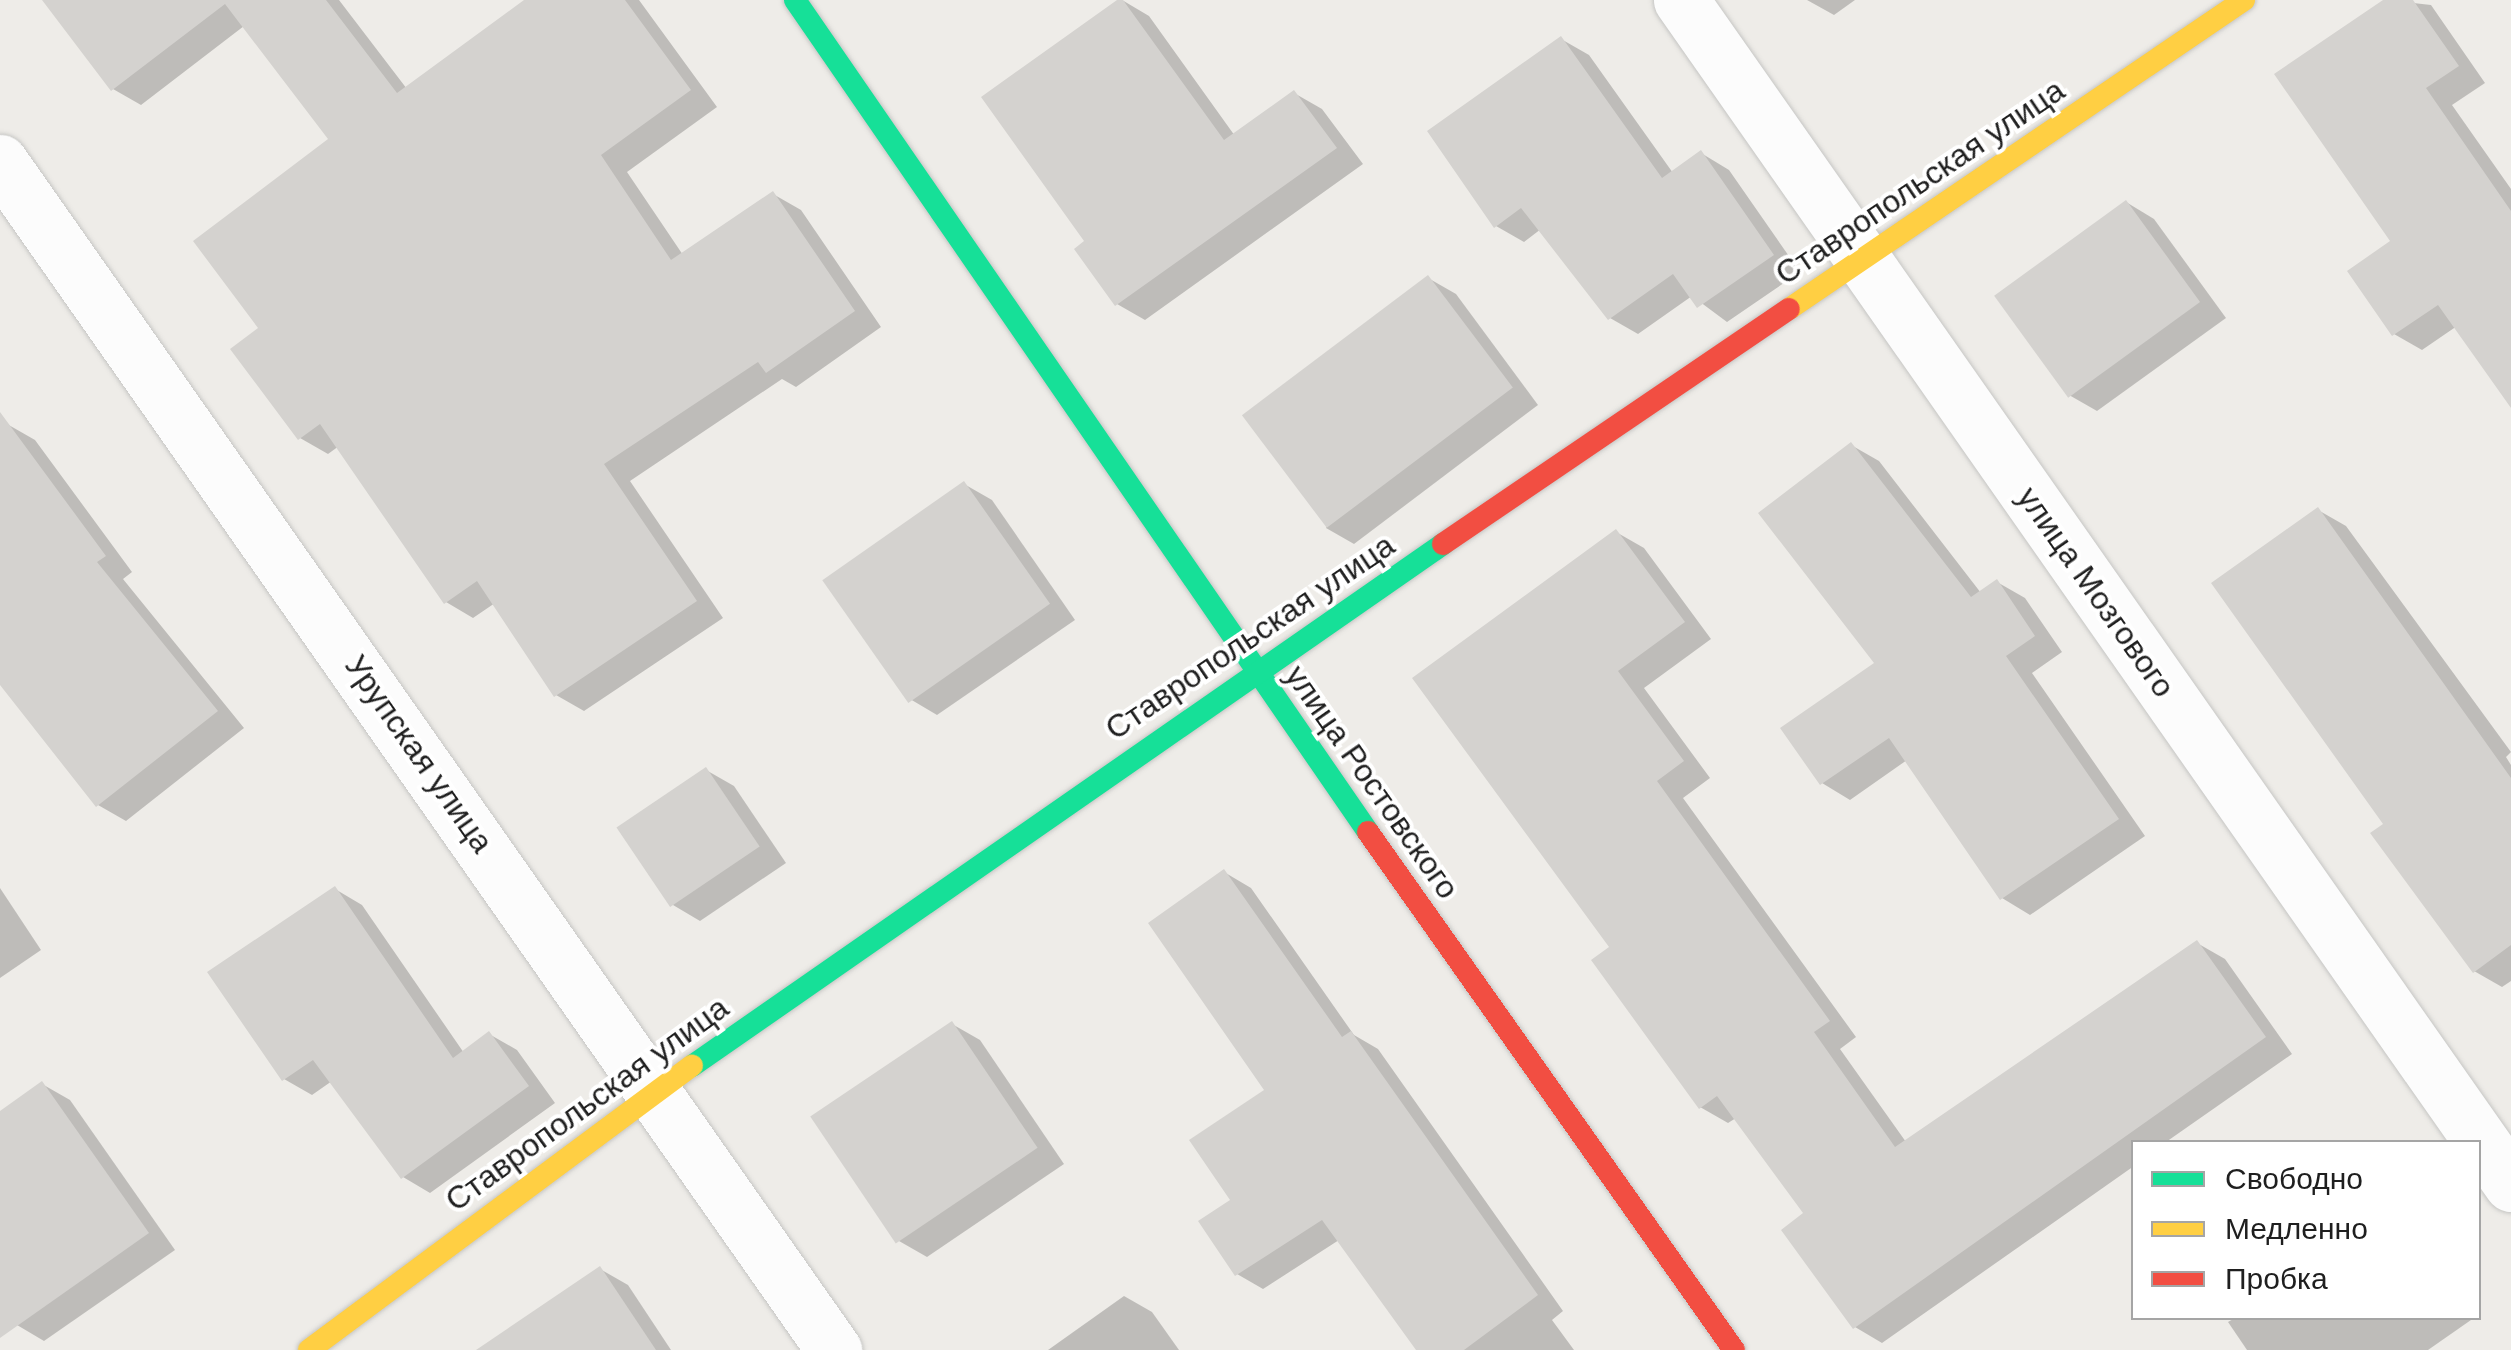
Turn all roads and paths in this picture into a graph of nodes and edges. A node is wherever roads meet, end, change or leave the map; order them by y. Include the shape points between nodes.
1 (794, 0) edge
2 (1681, 0) edge
3 (2244, 0) edge
4 (0, 162) edge
5 (1864, 260) junction
6 (1254, 672) junction
7 (657, 1090) junction
8 (2480, 1140) edge
9 (2481, 1141) edge
10 (2511, 1184) edge
11 (309, 1350) edge
12 (834, 1350) edge
13 (1734, 1350) edge

1 - 6 street, улица Ростовского
2 - 5 street, улица Мозгового
3 - 5 street, Ставропольская улица
4 - 7 street, Урупская улица
5 - 6 street, Ставропольская улица
5 - 8 street, улица Мозгового
6 - 7 street, Ставропольская улица
6 - 13 street, улица Ростовского
7 - 11 street, Ставропольская улица
7 - 12 street, Урупская улица
9 - 10 street, улица Мозгового

